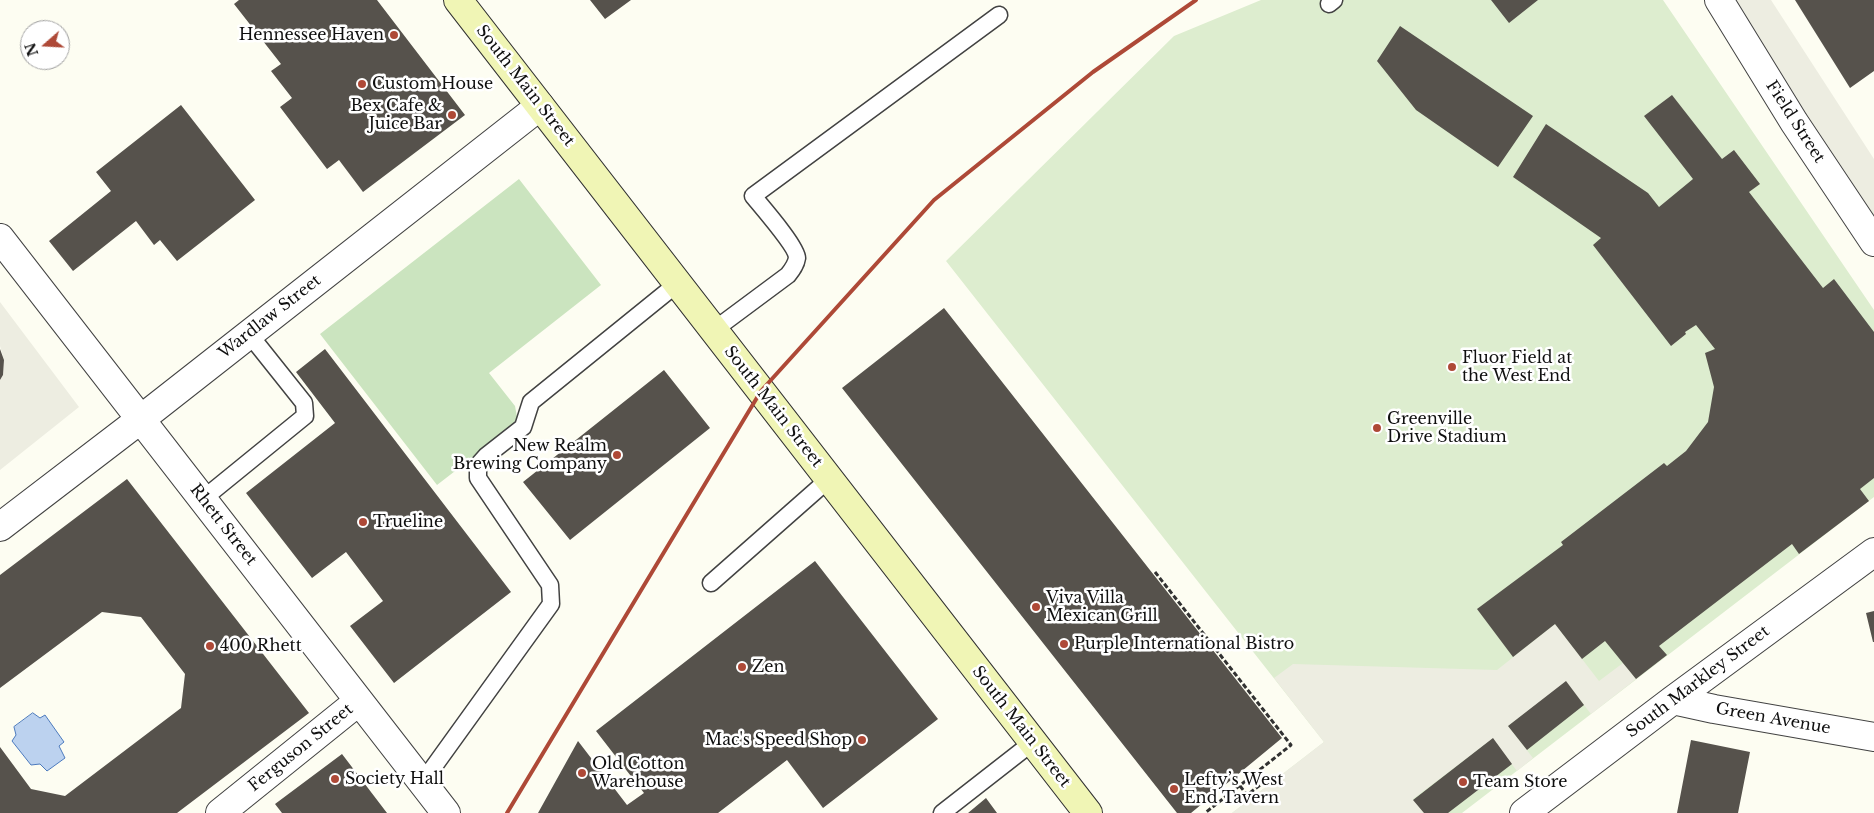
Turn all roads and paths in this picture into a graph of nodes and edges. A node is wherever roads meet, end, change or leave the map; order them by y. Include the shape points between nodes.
1 (458, 0) edge
2 (1719, 0) edge
3 (999, 14) dead end
4 (540, 106) junction
5 (0, 238) edge
6 (1874, 242) edge
7 (678, 284) junction
8 (714, 330) junction
9 (249, 334) junction
10 (141, 419) junction
11 (829, 479) junction
12 (203, 499) junction
13 (0, 527) edge
14 (1874, 552) edge
15 (1155, 572) dead end
16 (710, 583) dead end
17 (1673, 700) junction
18 (359, 701) junction
19 (1874, 737) edge
20 (1033, 742) junction
21 (422, 783) junction
22 (1271, 783) dead end
23 (1240, 786) junction
24 (220, 813) edge
25 (446, 813) edge
26 (942, 813) edge
27 (1088, 813) edge
28 (1205, 813) edge
29 (1524, 813) edge

1 - 4 main road, South Main Street
2 - 6 street, Field Street via 1794,122
3 - 8 lane via 753,196 790,244 797,256 795,267 788,276
4 - 7 main road, South Main Street
4 - 9 street, Wardlaw Street
5 - 10 street, Rhett Street
7 - 8 main road, South Main Street
7 - 21 lane via 531,402 523,426 478,465 478,478 550,585 551,604
8 - 11 main road, South Main Street
9 - 10 street, Wardlaw Street
9 - 12 lane via 304,403 305,416
10 - 12 street, Rhett Street
10 - 13 street, Wardlaw Street
11 - 16 lane
11 - 20 main road, South Main Street
12 - 18 street, Rhett Street
14 - 17 street, South Markley Street
15 - 23 path via 1291,745
17 - 19 street, Green Avenue
17 - 29 street, South Markley Street
18 - 21 street, Rhett Street
18 - 24 street, Ferguson Street
20 - 26 lane
20 - 27 main road, South Main Street
21 - 25 street, Rhett Street
22 - 23 path via 1268,779 1247,795
23 - 28 path

